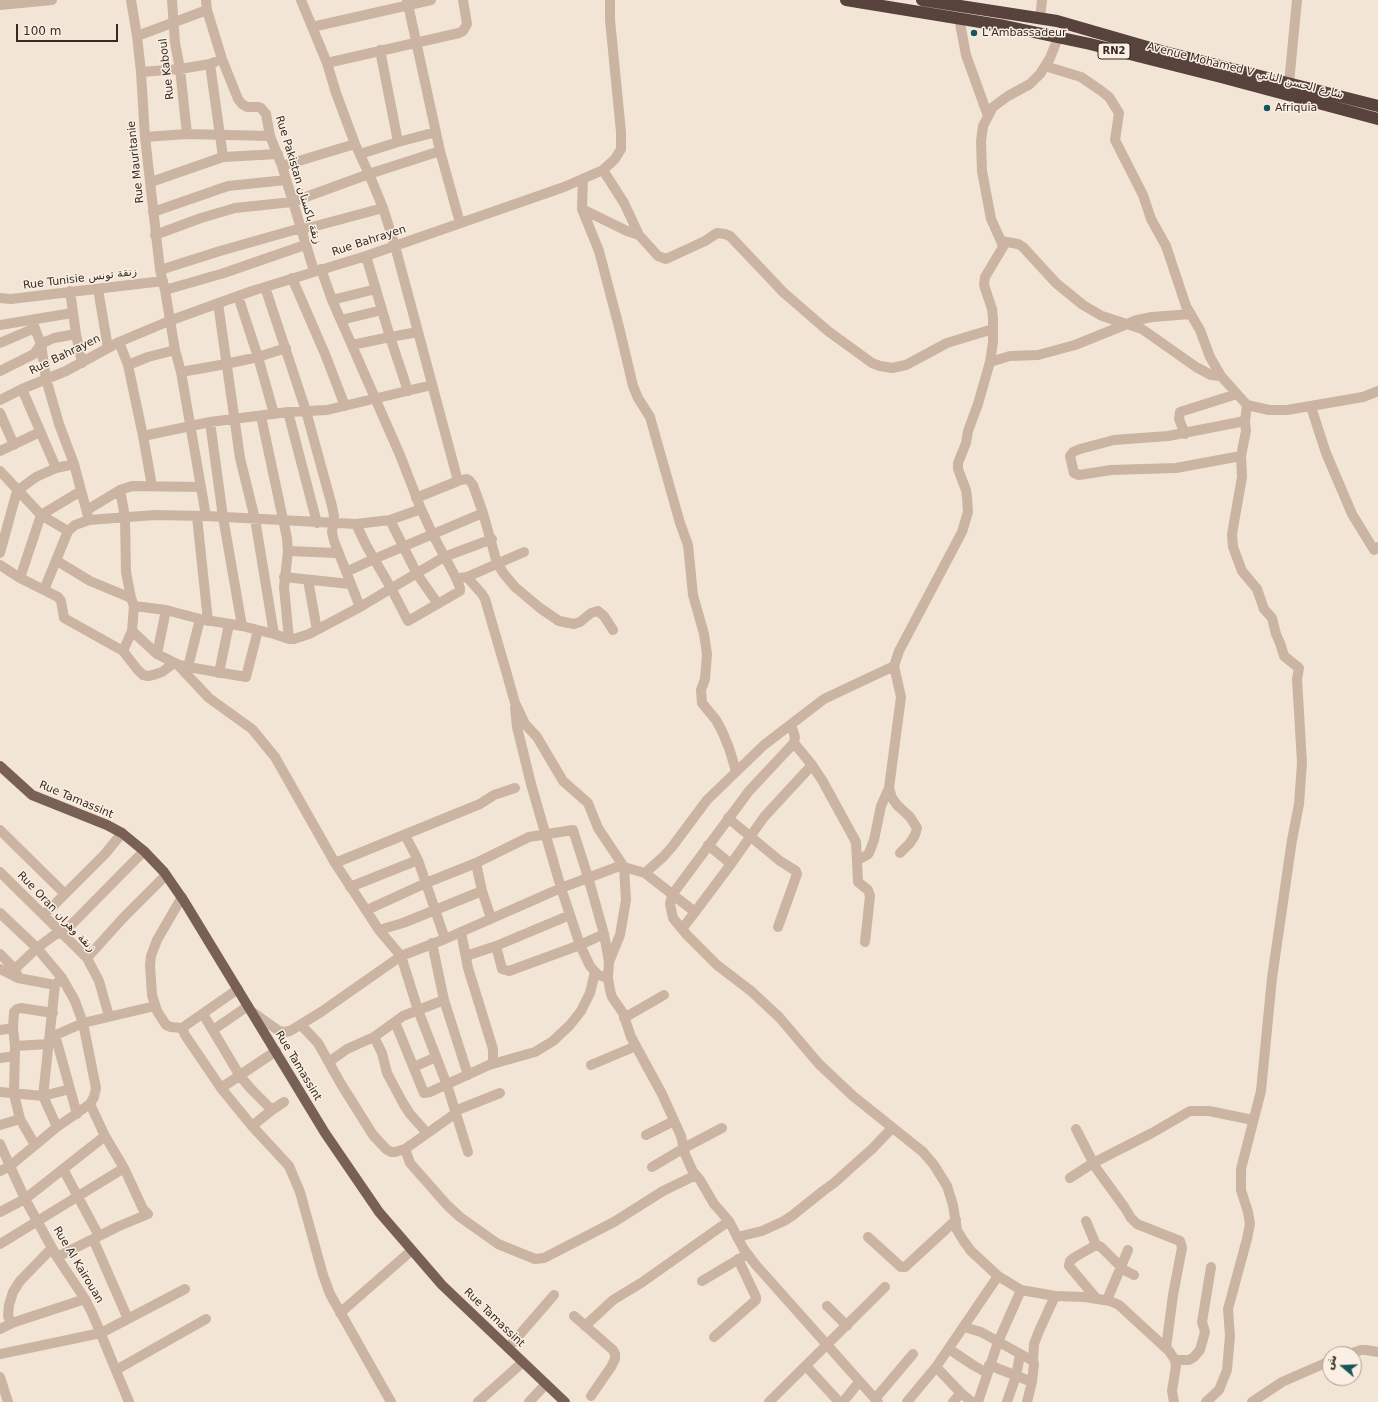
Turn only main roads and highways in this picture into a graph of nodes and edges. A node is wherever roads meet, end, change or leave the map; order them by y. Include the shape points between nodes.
1 (846, 0) edge
2 (922, 0) edge
3 (1378, 106) edge
4 (1378, 119) edge
5 (0, 766) edge
6 (565, 1402) edge

1 - 4 highway, Avenue Mohamed V شارع الحسن الثاني / RN2 via 1005,26 1214,75
2 - 3 highway, Avenue Mohamed V شارع الحسن الثاني / RN2 via 1057,21 1161,51
5 - 6 main road, Rue Tamassint via 32,795 107,825 122,833 144,851 182,897 325,1133 379,1212 442,1285

